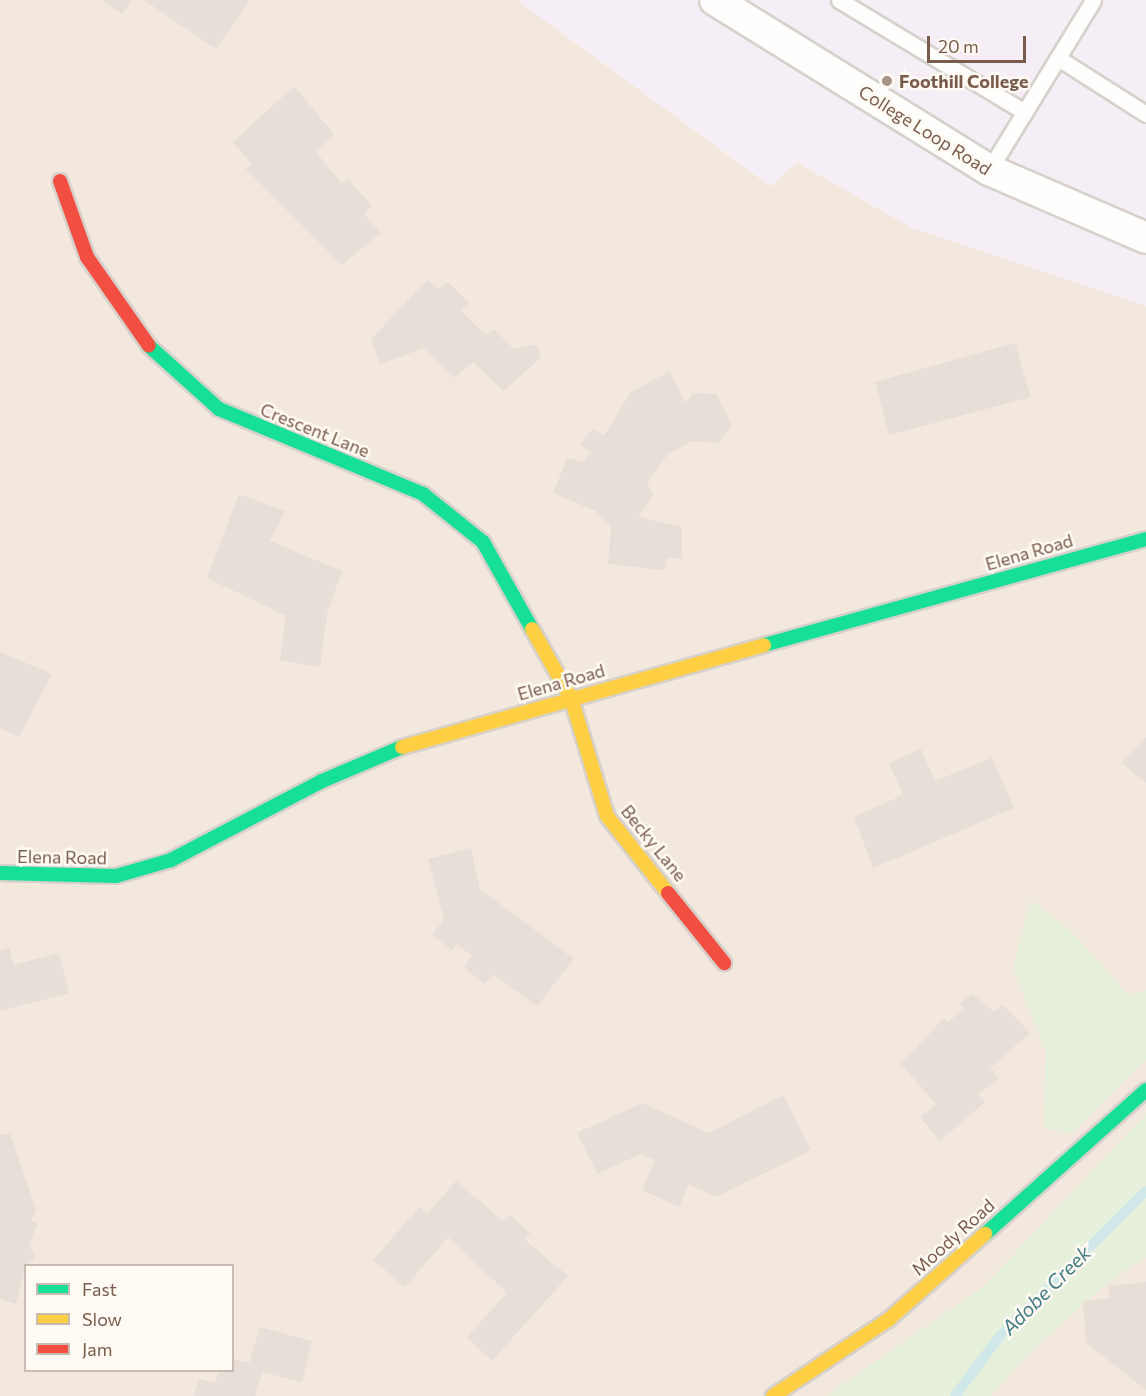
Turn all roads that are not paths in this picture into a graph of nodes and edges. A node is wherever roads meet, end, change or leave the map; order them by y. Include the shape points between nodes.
1 (717, 0) edge
2 (839, 0) edge
3 (1093, 0) edge
4 (1058, 58) junction
5 (1025, 112) junction
6 (1146, 114) edge
7 (988, 170) junction
8 (60, 181) dead end
9 (1146, 238) edge
10 (1146, 539) edge
11 (571, 698) junction
12 (0, 873) edge
13 (724, 963) dead end
14 (1146, 1090) edge
15 (773, 1396) edge

1 - 7 street, College Loop Road
2 - 5 lane
3 - 4 lane
4 - 5 lane
4 - 6 lane
5 - 7 lane
7 - 9 street, College Loop Road
8 - 11 street, Crescent Lane via 87,257 157,357 219,409 423,494 483,542
10 - 11 street, Elena Road
11 - 12 street, Elena Road via 413,742 322,781 171,860 116,876
11 - 13 street, Becky Lane via 607,816
14 - 15 street, Moody Road via 888,1320

